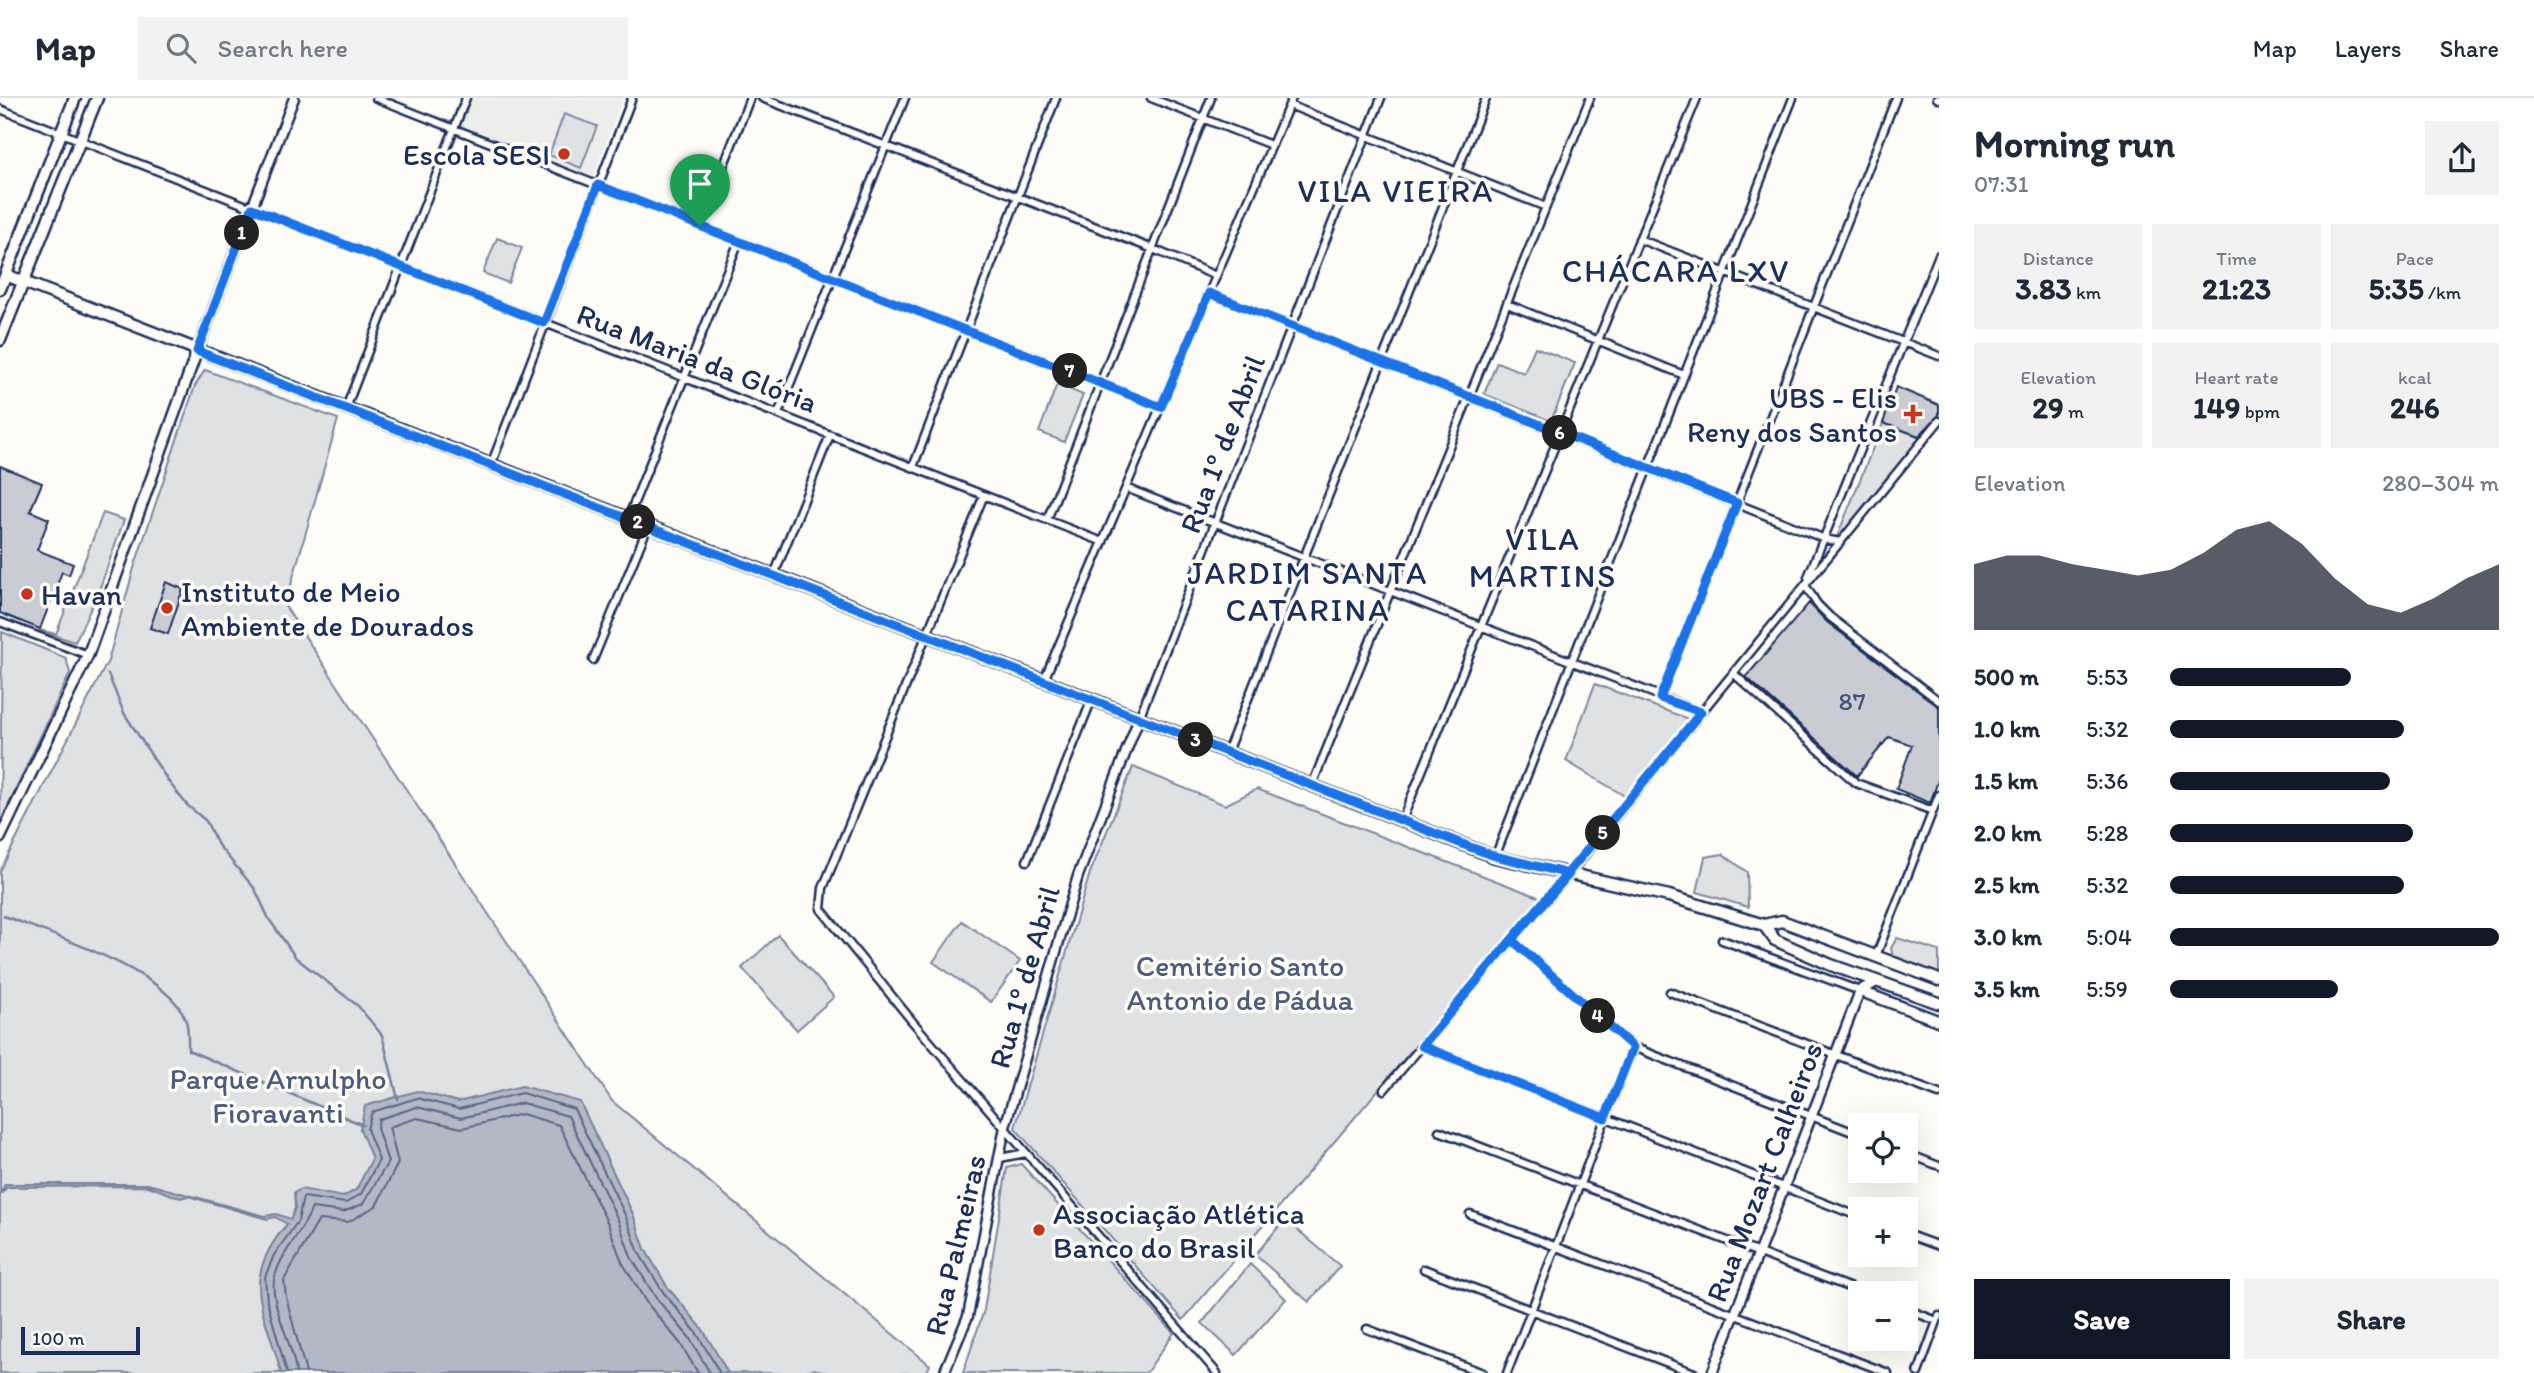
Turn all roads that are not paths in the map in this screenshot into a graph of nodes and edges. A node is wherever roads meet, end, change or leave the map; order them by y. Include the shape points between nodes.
1 (75, 98) edge
2 (97, 98) edge
3 (294, 98) edge
4 (376, 98) edge
5 (466, 98) edge
6 (632, 98) edge
7 (750, 98) edge
8 (762, 98) edge
9 (905, 98) edge
10 (1056, 98) edge
11 (1151, 98) edge
12 (1211, 98) edge
13 (1381, 98) edge
14 (1486, 98) edge
15 (1590, 98) edge
16 (1697, 98) edge
17 (1793, 98) edge
18 (1896, 98) edge
19 (1290, 101) edge
20 (0, 109) edge
21 (1203, 118) junction
22 (453, 129) junction
23 (61, 133) junction
24 (1367, 136) junction
25 (80, 141) junction
26 (1271, 145) junction
27 (886, 147) junction
28 (1457, 172) junction
29 (598, 185) junction
30 (1018, 198) junction
31 (1546, 207) junction
32 (252, 208) junction
33 (700, 226) junction
34 (1639, 239) junction
35 (739, 241) junction
36 (1153, 249) junction
37 (1939, 255) edge
38 (398, 266) junction
39 (1724, 273) junction
40 (3, 274) edge
41 (1216, 276) junction
42 (834, 278) junction
43 (23, 282) junction
44 (0, 289) edge
45 (1209, 293) junction
46 (1507, 304) junction
47 (1813, 308) junction
48 (544, 323) junction
49 (1292, 326) junction
50 (967, 330) junction
51 (0, 340) edge
52 (1598, 341) junction
53 (1904, 344) junction
54 (197, 351) junction
55 (1939, 356) edge
56 (1381, 362) junction
57 (1684, 375) junction
58 (684, 377) junction
59 (1100, 383) junction
60 (1469, 397) junction
61 (1161, 407) junction
62 (346, 408) junction
63 (778, 414) junction
64 (1939, 421) edge
65 (1560, 433) junction
66 (830, 435) junction
67 (491, 465) junction
68 (913, 467) junction
69 (1648, 468) junction
70 (1126, 488) junction
71 (984, 495) junction
72 (1737, 503) junction
73 (628, 518) junction
74 (1046, 520) junction
75 (1215, 523) junction
76 (648, 526) junction
77 (1825, 539) junction
78 (1103, 542) junction
79 (1840, 542) junction
80 (1304, 558) junction
81 (774, 575) junction
82 (1805, 585) junction
83 (1390, 592) junction
84 (0, 622) edge
85 (1481, 628) junction
86 (926, 634) junction
87 (88, 655) junction
88 (593, 660) dead end
89 (1571, 663) junction
90 (1733, 673) junction
91 (1044, 680) junction
92 (1660, 698) junction
93 (1092, 699) junction
94 (1939, 701) edge
95 (1701, 712) junction
96 (1139, 718) junction
97 (1227, 752) junction
98 (1312, 785) junction
99 (1939, 795) edge
100 (1933, 811) junction
101 (1402, 820) junction
102 (0, 838) edge
103 (1495, 856) junction
104 (1027, 861) dead end
105 (1569, 874) junction
106 (1764, 925) junction
107 (1815, 933) junction
108 (1512, 940) junction
109 (1722, 940) dead end
110 (1804, 953) junction
111 (1876, 956) junction
112 (1857, 974) junction
113 (1936, 979) edge
114 (1877, 981) junction
115 (1861, 990) junction
116 (1670, 992) dead end
117 (1939, 1003) edge
118 (1939, 1021) edge
119 (1422, 1046) junction
120 (1633, 1047) junction
121 (1836, 1054) junction
122 (1384, 1090) dead end
123 (1939, 1094) edge
124 (1812, 1116) junction
125 (1605, 1118) junction
126 (1005, 1126) junction
127 (1848, 1130) edge
128 (1439, 1131) dead end
129 (1026, 1153) junction
130 (1000, 1157) junction
131 (1918, 1158) edge
132 (1939, 1166) edge
133 (1579, 1185) junction
134 (1784, 1188) junction
135 (1848, 1212) edge
136 (1470, 1214) dead end
137 (1918, 1238) edge
138 (1939, 1246) edge
139 (1555, 1249) junction
140 (1758, 1253) junction
141 (1424, 1269) dead end
142 (1848, 1287) edge
143 (1531, 1310) junction
144 (1918, 1312) edge
145 (1734, 1316) junction
146 (1938, 1318) edge
147 (1367, 1329) dead end
148 (944, 1373) edge
149 (1217, 1373) edge
150 (1483, 1373) edge
151 (1507, 1373) edge
152 (1694, 1373) edge
153 (1712, 1373) edge
154 (1888, 1373) edge
155 (1918, 1373) edge

1 - 23 main road
2 - 25 main road
3 - 32 street
4 - 22 street
5 - 22 street
6 - 29 street
7 - 33 street
8 - 27 street
9 - 27 street
10 - 30 street
11 - 21 street
12 - 21 street
13 - 24 street, Rua 1º de Abril
14 - 28 street
15 - 31 street
16 - 34 street
17 - 39 street
18 - 47 street
19 - 24 street
19 - 26 street
20 - 23 street, Rua Maria da Glória
21 - 26 street
21 - 36 street
22 - 29 street
22 - 38 street
23 - 25 street, Rua Maria da Glória
23 - 40 main road
24 - 28 street
24 - 49 street, Rua 1º de Abril
25 - 32 street, Rua Maria da Glória
25 - 43 main road
26 - 41 street
27 - 30 street
27 - 42 street
28 - 31 street
28 - 56 street
29 - 33 street
29 - 48 street
30 - 36 street
30 - 50 street
31 - 46 street
32 - 38 street, Rua Maria da Glória
32 - 54 street
33 - 35 street
34 - 39 street
34 - 52 street
35 - 42 street
35 - 58 street
36 - 41 street
36 - 59 street
37 - 53 street
38 - 48 street, Rua Maria da Glória
38 - 62 street
39 - 47 street
39 - 57 street
40 - 43 main road
40 - 44 main road
41 - 45 street
42 - 50 street
42 - 63 street
43 - 51 main road
43 - 54 main road
45 - 49 street
45 - 61 street
46 - 52 street
46 - 60 street
47 - 53 street
47 - 72 street
48 - 58 street, Rua Maria da Glória
48 - 67 street
49 - 56 street
49 - 75 street, Rua 1º de Abril
50 - 59 street
50 - 68 street
52 - 57 street
52 - 65 street
53 - 55 street
53 - 77 street
54 - 62 main road
54 - 87 main road
56 - 60 street
56 - 80 street
57 - 69 street
58 - 63 street, Rua Maria da Glória
58 - 73 street
59 - 61 street
59 - 74 street
60 - 65 street
60 - 83 street
61 - 70 street
62 - 67 main road
63 - 66 street, Rua Maria da Glória
64 - 79 street
65 - 69 street
65 - 85 street
66 - 68 street, Rua Maria da Glória
66 - 81 street
67 - 73 main road
68 - 71 street, Rua Maria da Glória
69 - 72 street
69 - 89 street
70 - 75 street
70 - 78 street
71 - 74 street, Rua Maria da Glória
71 - 86 street
72 - 77 street
72 - 92 street
73 - 76 main road
74 - 78 street, Rua Maria da Glória
75 - 80 street
75 - 96 street, Rua 1º de Abril
76 - 81 main road
76 - 88 street
77 - 79 street
77 - 82 street
78 - 91 street
79 - 82 street
80 - 83 street
80 - 97 street
81 - 86 main road
82 - 90 street
82 - 94 street via 1830,617
83 - 85 street
83 - 98 street
84 - 87 street
85 - 89 street
85 - 101 street
86 - 91 main road
86 - 126 street via 823,888 821,909
87 - 102 main road
89 - 92 street
89 - 103 street
90 - 95 street
90 - 100 street via 1856,783
91 - 93 main road
92 - 95 street
93 - 96 main road
93 - 104 street
95 - 105 street
96 - 97 main road
96 - 126 street, Rua 1º de Abril via 1078,876
97 - 98 main road
98 - 101 main road
99 - 100 street
100 - 111 street
101 - 103 main road
103 - 105 main road
105 - 106 main road via 1669,896
105 - 108 street
106 - 107 main road via 1782,921
106 - 110 main road via 1775,940
107 - 110 main road via 1804,942
107 - 111 main road
108 - 119 street
108 - 120 street
109 - 115 street
110 - 112 main road
111 - 113 main road
112 - 114 main road
112 - 115 main road
114 - 115 main road
114 - 117 main road
115 - 118 main road
115 - 121 street, Rua Mozart Calheiros
116 - 121 street
119 - 122 street
119 - 125 street
120 - 124 street
120 - 125 street
121 - 123 street
121 - 124 street, Rua Mozart Calheiros
124 - 127 street
124 - 134 street, Rua Mozart Calheiros
125 - 133 street
125 - 134 street
126 - 129 street
126 - 130 street, Rua Palmeiras
128 - 133 street
129 - 130 street
129 - 149 street
130 - 148 street, Rua Palmeiras via 968,1317
131 - 132 street
133 - 139 street
133 - 140 street
134 - 135 street
134 - 140 street, Rua Mozart Calheiros
136 - 139 street
137 - 138 street
139 - 143 street
139 - 145 street
140 - 142 street
140 - 145 street, Rua Mozart Calheiros
141 - 143 street
143 - 151 street
143 - 152 street
144 - 146 street
145 - 153 street, Rua Mozart Calheiros
145 - 154 street
146 - 155 street
147 - 150 street

